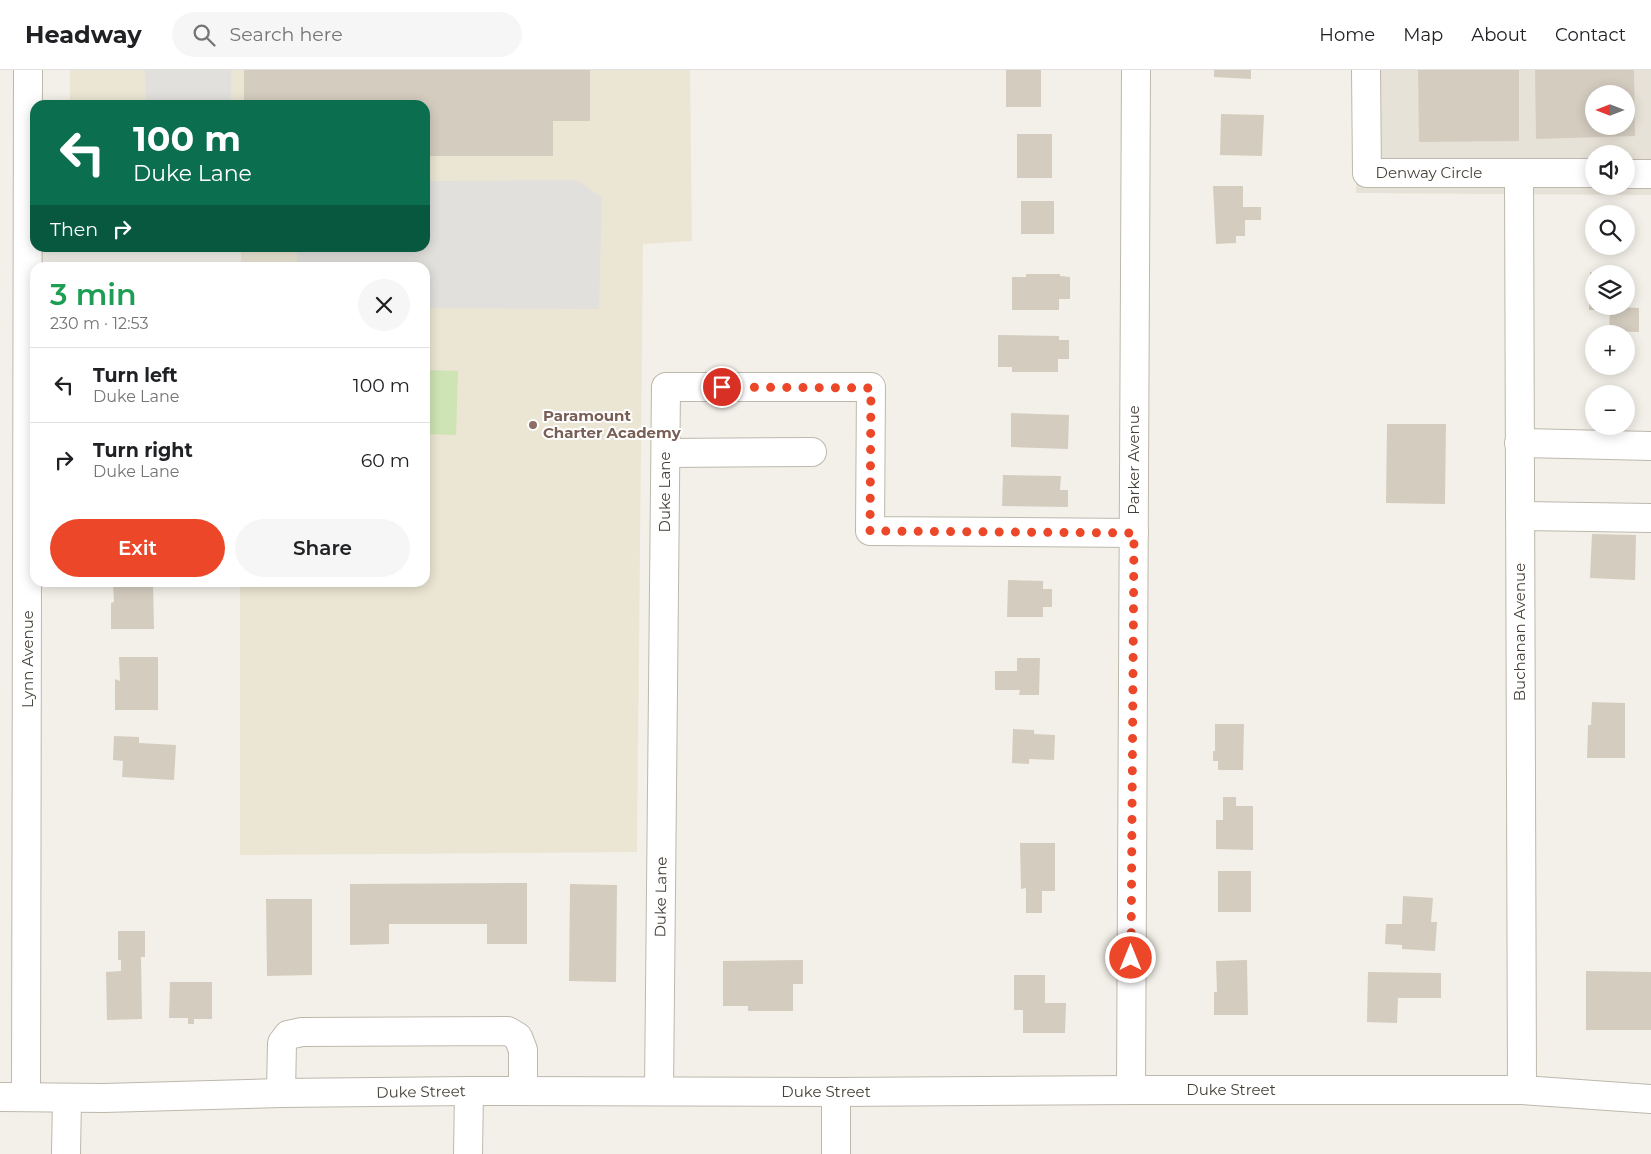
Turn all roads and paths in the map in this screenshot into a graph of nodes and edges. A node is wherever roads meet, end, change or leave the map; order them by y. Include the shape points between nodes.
1 (28, 70) edge
2 (1136, 70) edge
3 (1366, 70) edge
4 (1518, 173) junction
5 (1585, 173) edge
6 (1635, 174) edge
7 (1651, 174) edge
8 (1520, 443) junction
9 (1651, 446) edge
10 (812, 452) dead end
11 (666, 453) junction
12 (1520, 516) junction
13 (1651, 518) edge
14 (1134, 533) junction
15 (1131, 1090) junction
16 (1522, 1090) junction
17 (469, 1091) junction
18 (523, 1091) junction
19 (660, 1091) junction
20 (836, 1092) junction
21 (281, 1093) junction
22 (13, 1097) edge
23 (67, 1098) junction
24 (1651, 1099) edge
25 (66, 1154) edge
26 (468, 1154) edge
27 (836, 1154) edge

1 - 22 street, Lynn Avenue via 29,291
2 - 14 street, Parker Avenue
3 - 4 street, Denway Circle via 1367,173
4 - 5 street, Denway Circle
4 - 8 street, Buchanan Avenue
6 - 7 street
8 - 9 street
8 - 12 street, Buchanan Avenue
10 - 11 street
11 - 14 street, Duke Lane via 666,387 871,388 870,531
11 - 19 street, Duke Lane
12 - 13 street
12 - 16 street, Buchanan Avenue
14 - 15 street, Parker Avenue
15 - 16 street, Duke Street
15 - 20 street, Duke Street
16 - 24 street, Duke Street
17 - 18 street, Duke Street
17 - 21 street, Duke Street
17 - 26 street
18 - 19 street, Duke Street
18 - 21 street via 523,1050 518,1037 508,1031 302,1032 288,1035 282,1043
19 - 20 street, Duke Street
20 - 27 street
21 - 23 street, Duke Street
22 - 23 street, Duke Street
23 - 25 street

